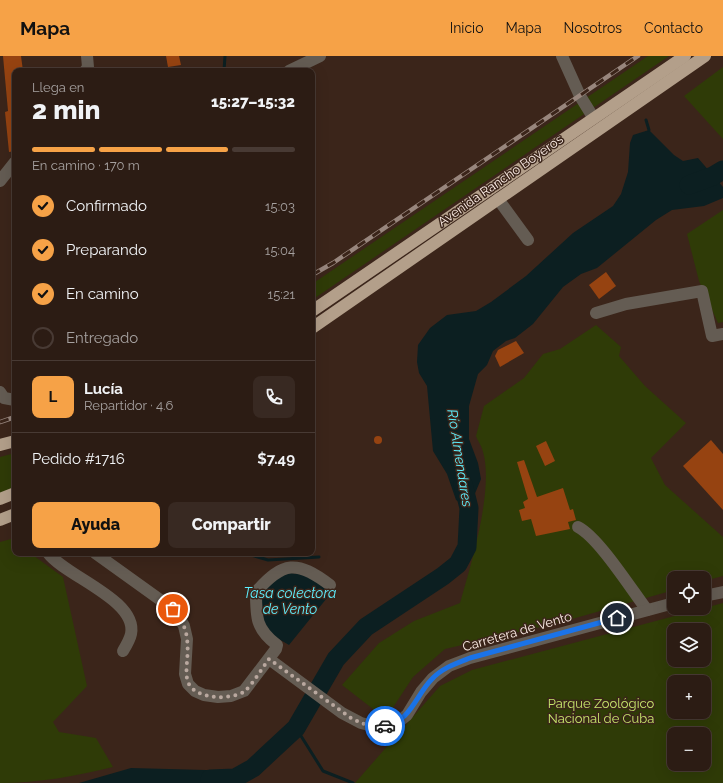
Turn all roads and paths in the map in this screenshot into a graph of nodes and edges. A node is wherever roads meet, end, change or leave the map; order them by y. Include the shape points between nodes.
1 (320, 56) edge
2 (562, 56) edge
3 (684, 56) edge
4 (705, 56) edge
5 (295, 68) edge
6 (593, 117) junction
7 (12, 166) edge
8 (0, 182) edge
9 (498, 199) junction
10 (528, 240) dead end
11 (315, 309) edge
12 (596, 314) dead end
13 (315, 326) edge
14 (723, 334) edge
15 (0, 392) edge
16 (12, 399) edge
17 (12, 442) edge
18 (0, 446) edge
19 (12, 494) edge
20 (0, 499) edge
21 (12, 515) edge
22 (0, 520) edge
23 (578, 527) dead end
24 (50, 556) edge
25 (99, 556) edge
26 (330, 584) dead end
27 (723, 592) edge
28 (711, 595) edge
29 (667, 605) edge
30 (647, 610) junction
31 (123, 651) dead end
32 (269, 659) junction

1 - 5 street
2 - 6 street via 580,96
3 - 6 highway, Avenida Rancho Boyeros
4 - 9 highway, Avenida Rancho Boyeros
6 - 11 highway, Avenida Rancho Boyeros
7 - 8 street
9 - 10 street
9 - 13 highway, Avenida Rancho Boyeros
12 - 14 street via 626,304 702,290 712,336
15 - 16 street via 4,398
17 - 18 highway
19 - 20 highway
21 - 22 highway
23 - 30 street via 586,531 598,545
24 - 31 street via 55,562 106,594 130,620 131,634
25 - 32 street via 173,609 179,617 187,639 188,684 195,691 218,698 244,691
26 - 32 street via 310,570 288,567 274,573 256,592 259,626 265,636 277,645
27 - 28 street
29 - 30 street, Carretera de Vento
30 - 32 street, Carretera de Vento via 449,666 433,678 406,715 397,723 377,727 361,724 342,713

